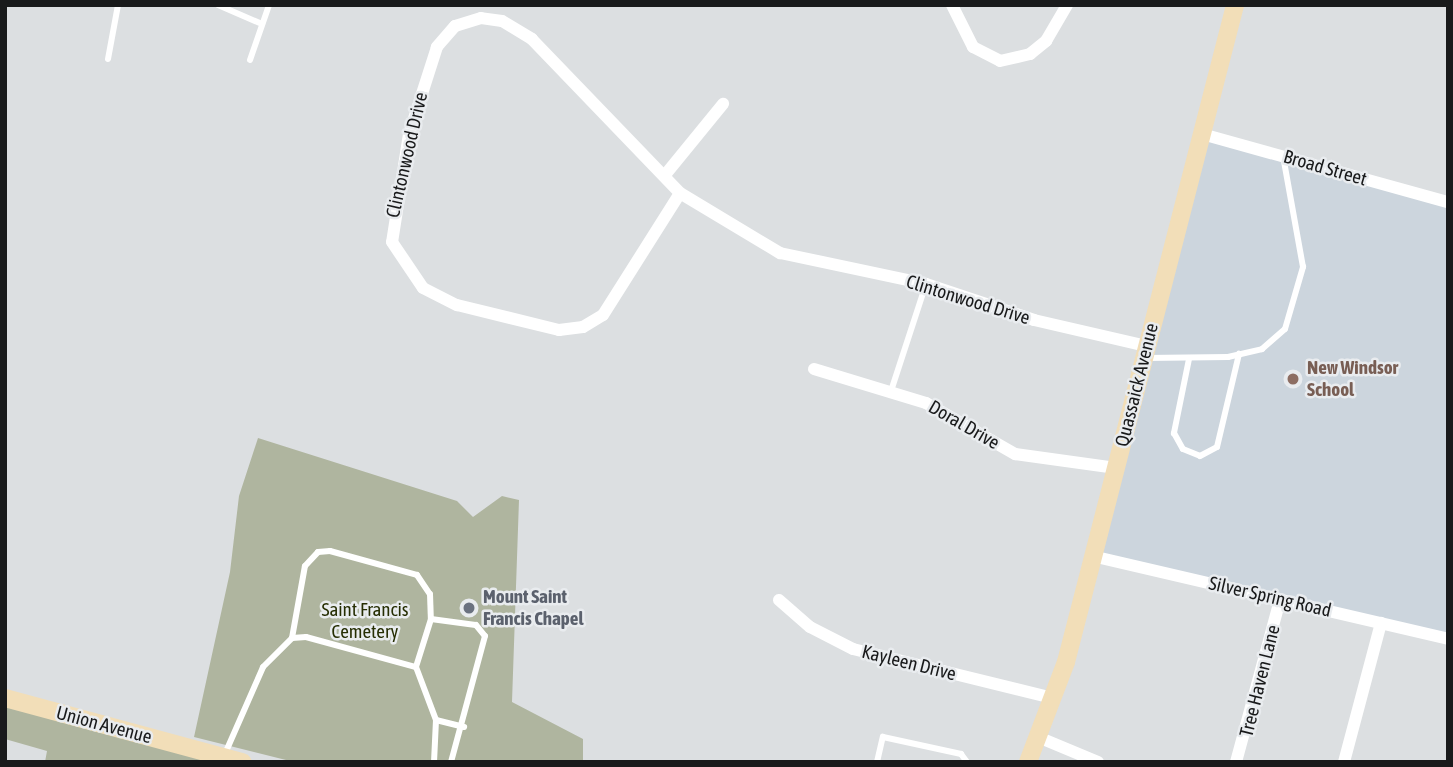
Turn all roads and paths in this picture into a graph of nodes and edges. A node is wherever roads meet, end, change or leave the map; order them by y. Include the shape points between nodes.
1 (118, 5) edge
2 (218, 5) edge
3 (269, 5) edge
4 (952, 5) edge
5 (1067, 5) edge
6 (1235, 5) edge
7 (262, 24) junction
8 (108, 59) dead end
9 (250, 60) dead end
10 (723, 104) dead end
11 (1202, 134) junction
12 (1283, 156) junction
13 (665, 175) junction
14 (680, 193) junction
15 (1448, 202) edge
16 (926, 284) junction
17 (1146, 352) junction
18 (1239, 354) junction
19 (1189, 359) junction
20 (814, 369) dead end
21 (891, 391) junction
22 (1116, 468) junction
23 (1093, 556) junction
24 (779, 600) dead end
25 (1280, 600) junction
26 (431, 619) junction
27 (1381, 623) junction
28 (292, 638) junction
29 (1448, 639) edge
30 (416, 667) junction
31 (5, 698) edge
32 (1053, 698) junction
33 (436, 720) junction
34 (464, 727) junction
35 (1038, 737) junction
36 (224, 757) junction
37 (243, 762) edge
38 (434, 762) edge
39 (451, 762) edge
40 (877, 762) edge
41 (967, 762) edge
42 (1028, 762) edge
43 (1098, 762) edge
44 (1236, 762) edge
45 (1345, 762) edge

1 - 8 lane
2 - 7 lane
3 - 7 lane
4 - 5 street via 973,47 1000,61 1030,54 1046,41
6 - 11 main road, Quassaick Avenue
7 - 9 lane
10 - 13 street
11 - 12 street, Broad Street
11 - 17 main road, Quassaick Avenue
12 - 15 street, Broad Street
12 - 18 lane via 1303,267 1285,329 1262,349
13 - 14 street, Clintonwood Drive
13 - 14 street, Clintonwood Drive via 531,39 502,21 481,18 455,26 437,47 409,134 392,242 423,288 457,305 559,330 583,327 603,315
14 - 16 street, Clintonwood Drive via 780,253
16 - 17 street, Clintonwood Drive
16 - 21 lane
17 - 19 lane
17 - 22 main road, Quassaick Avenue
18 - 19 lane
18 - 19 lane via 1217,447 1200,456 1183,449 1174,433
20 - 21 street, Doral Drive
21 - 22 street, Doral Drive via 926,402 1015,454
22 - 23 main road, Quassaick Avenue
23 - 25 street, Silver Spring Road
23 - 32 main road, Quassaick Avenue
24 - 32 street, Kayleen Drive via 810,627 853,649
25 - 27 street, Silver Spring Road
25 - 44 street, Tree Haven Lane
26 - 28 lane via 430,594 417,575 318,552 305,566
26 - 30 lane
26 - 34 lane via 476,625 485,636
27 - 29 street, Silver Spring Road
27 - 45 street
28 - 30 lane
28 - 36 lane via 276,649 250,688
30 - 33 lane
31 - 36 main road, Union Avenue
32 - 35 main road, Quassaick Avenue
33 - 34 lane
33 - 38 lane
34 - 39 lane
35 - 42 main road, Quassaick Avenue
35 - 43 street
36 - 37 main road, Union Avenue
40 - 41 lane via 883,737 961,754

